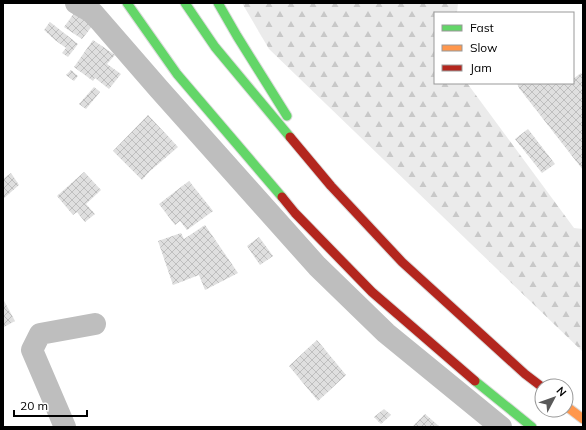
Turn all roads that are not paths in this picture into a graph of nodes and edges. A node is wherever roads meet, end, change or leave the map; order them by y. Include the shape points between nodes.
1 (76, 3) edge
2 (127, 3) edge
3 (185, 3) edge
4 (218, 3) edge
5 (331, 186) junction
6 (95, 324) dead end
7 (534, 381) edge
8 (574, 412) edge
9 (583, 419) edge
10 (495, 425) edge
11 (65, 427) edge
12 (532, 427) edge

1 - 10 street via 93,13 317,266 386,333
2 - 12 highway via 177,74 295,213 372,292
3 - 5 highway via 215,47
4 - 5 highway
5 - 7 highway via 402,262
6 - 11 street via 40,334 32,350
8 - 9 highway

